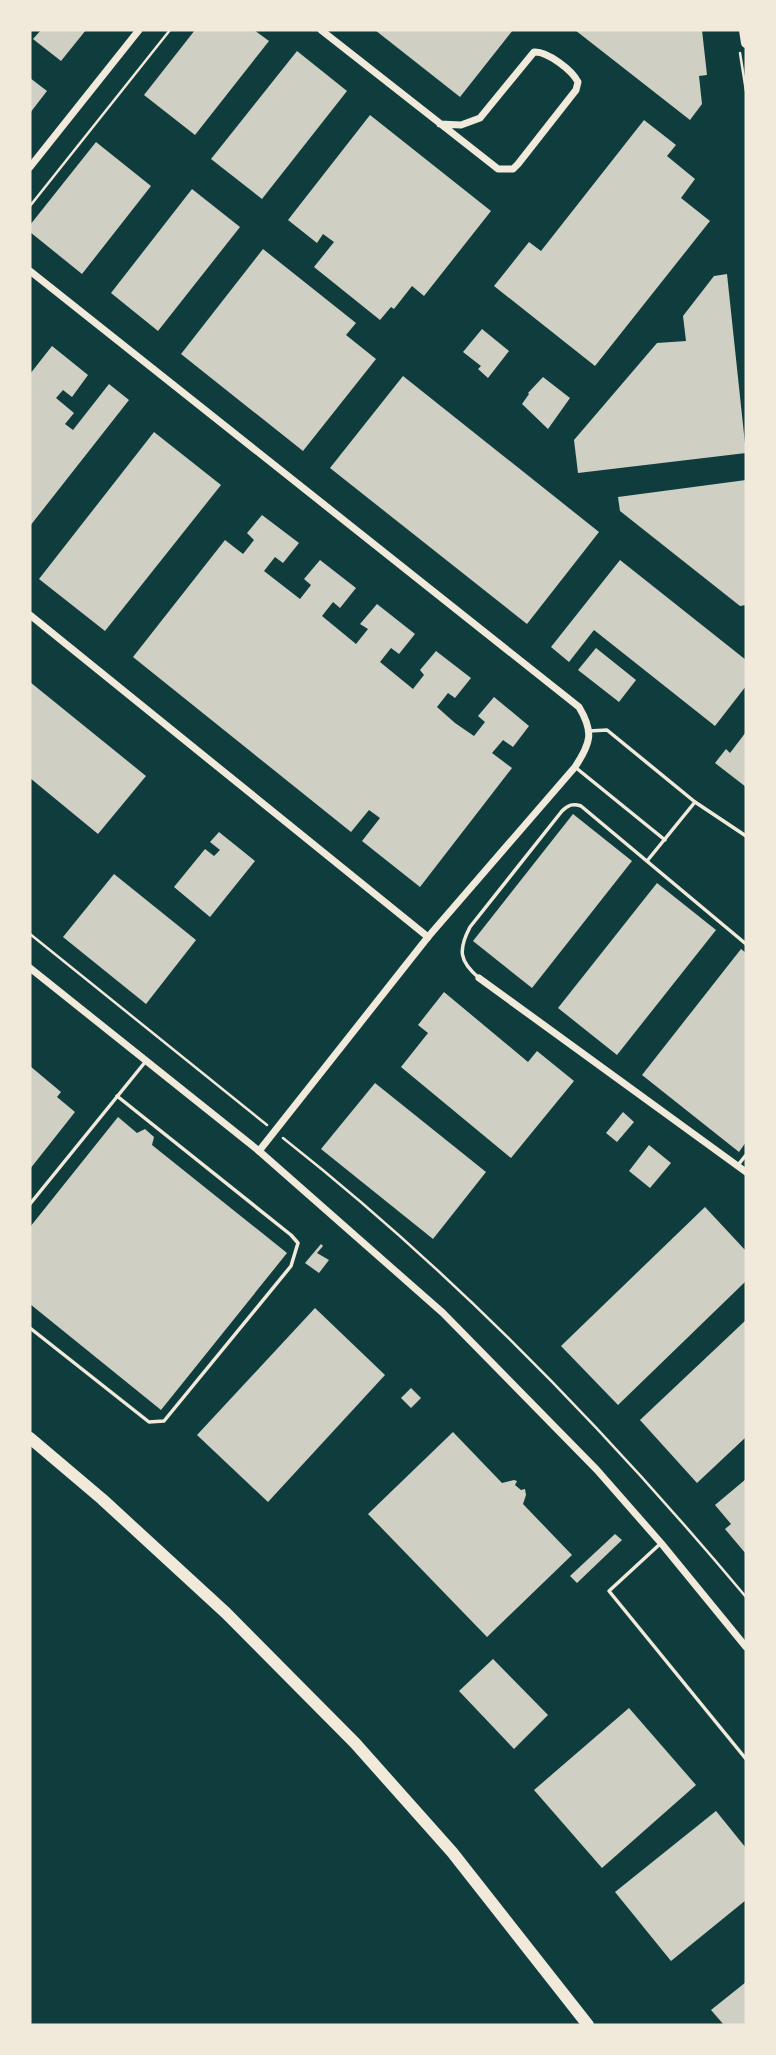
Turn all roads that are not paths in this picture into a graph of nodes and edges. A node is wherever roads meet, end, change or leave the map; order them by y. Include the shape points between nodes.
1 (139, 30) edge
2 (321, 30) edge
3 (744, 30) edge
4 (743, 47) edge
5 (440, 124) junction
6 (30, 167) edge
7 (30, 271) edge
8 (30, 615) edge
9 (589, 731) junction
10 (575, 767) junction
11 (695, 802) junction
12 (746, 836) edge
13 (665, 840) junction
14 (648, 861) junction
15 (428, 937) junction
16 (746, 944) edge
17 (30, 968) edge
18 (479, 978) joint
19 (146, 1061) junction
20 (117, 1096) junction
21 (258, 1150) junction
22 (746, 1154) edge
23 (738, 1165) junction
24 (746, 1172) edge
25 (30, 1204) edge
26 (30, 1328) edge
27 (30, 1438) edge
28 (661, 1543) junction
29 (746, 1647) edge
30 (746, 1759) edge
31 (588, 2025) edge

1 - 6 street
2 - 5 street
3 - 4 main road
5 - 5 street via 498,170 513,169 578,82 542,52 534,52 480,118 461,125
7 - 9 street via 579,707
8 - 15 street
9 - 10 street via 586,750
9 - 11 lane via 607,730
10 - 13 lane
10 - 15 street
11 - 12 lane
11 - 13 lane
13 - 14 lane
14 - 16 lane
14 - 18 lane via 581,806 567,806 463,939 461,958
15 - 21 street
17 - 19 street
18 - 23 street
19 - 20 lane
19 - 21 street
20 - 25 lane
20 - 26 lane via 291,1235 298,1243 295,1256 164,1421 149,1422
21 - 28 street via 443,1313 597,1470
22 - 23 lane
23 - 24 street
27 - 31 main road via 226,1613 355,1743 452,1852
28 - 29 street
28 - 30 lane via 609,1591

